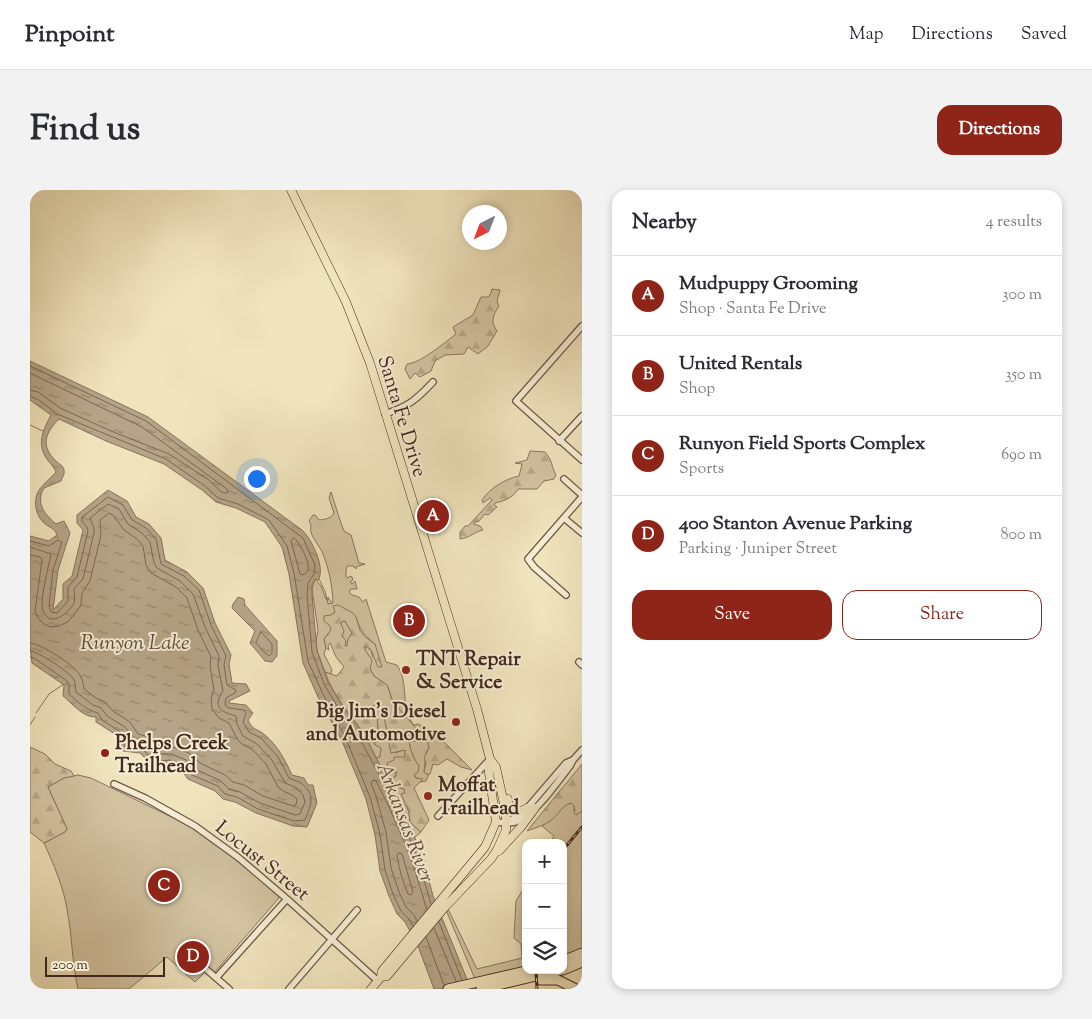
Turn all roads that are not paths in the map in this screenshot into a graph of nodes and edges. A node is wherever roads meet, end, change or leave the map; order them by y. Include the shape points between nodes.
1 (291, 190) edge
2 (582, 326) edge
3 (433, 382) dead end
4 (385, 414) junction
5 (582, 416) edge
6 (559, 441) junction
7 (582, 460) edge
8 (564, 479) dead end
9 (582, 496) edge
10 (564, 518) junction
11 (582, 533) edge
12 (566, 596) dead end
13 (582, 750) edge
14 (490, 758) junction
15 (489, 776) junction
16 (114, 784) dead end
17 (502, 794) junction
18 (531, 808) junction
19 (438, 816) dead end
20 (496, 822) junction
21 (507, 822) junction
22 (490, 859) junction
23 (287, 899) junction
24 (444, 903) junction
25 (357, 910) dead end
26 (332, 939) junction
27 (582, 953) edge
28 (567, 959) edge
29 (582, 962) edge
30 (567, 968) edge
31 (207, 970) dead end
32 (522, 973) edge
33 (545, 974) edge
34 (216, 978) junction
35 (380, 979) junction
36 (500, 985) junction
37 (481, 986) edge
38 (229, 989) edge
39 (289, 989) edge
40 (371, 989) edge
41 (448, 989) edge
42 (576, 989) edge

1 - 4 main road, Santa Fe Drive via 360,333
2 - 6 street via 516,401
3 - 4 street via 415,401
4 - 14 main road, Santa Fe Drive
5 - 6 street
6 - 7 street
8 - 9 street
9 - 10 street
10 - 11 street
10 - 12 street via 528,559
13 - 18 street via 566,763
14 - 15 main road, Santa Fe Drive
14 - 17 main road, Santa Fe Drive via 496,767
14 - 19 street
15 - 20 main road, Santa Fe Drive
15 - 21 main road
16 - 23 street, Locust Street via 195,826
17 - 18 main road via 506,795 514,810
17 - 21 main road, Santa Fe Drive
18 - 21 street
18 - 22 main road via 507,842
20 - 21 street
20 - 24 main road via 485,847
21 - 22 main road, Santa Fe Drive via 497,850
22 - 24 main road
23 - 26 street, Locust Street
23 - 34 street
24 - 35 main road via 409,943 387,976
25 - 26 street
26 - 35 street, Locust Street
26 - 39 street
27 - 28 highway
29 - 30 highway
31 - 34 street
32 - 37 highway
33 - 36 highway
34 - 38 street
35 - 40 main road
36 - 37 highway
36 - 42 highway via 507,987 554,979
37 - 41 highway

